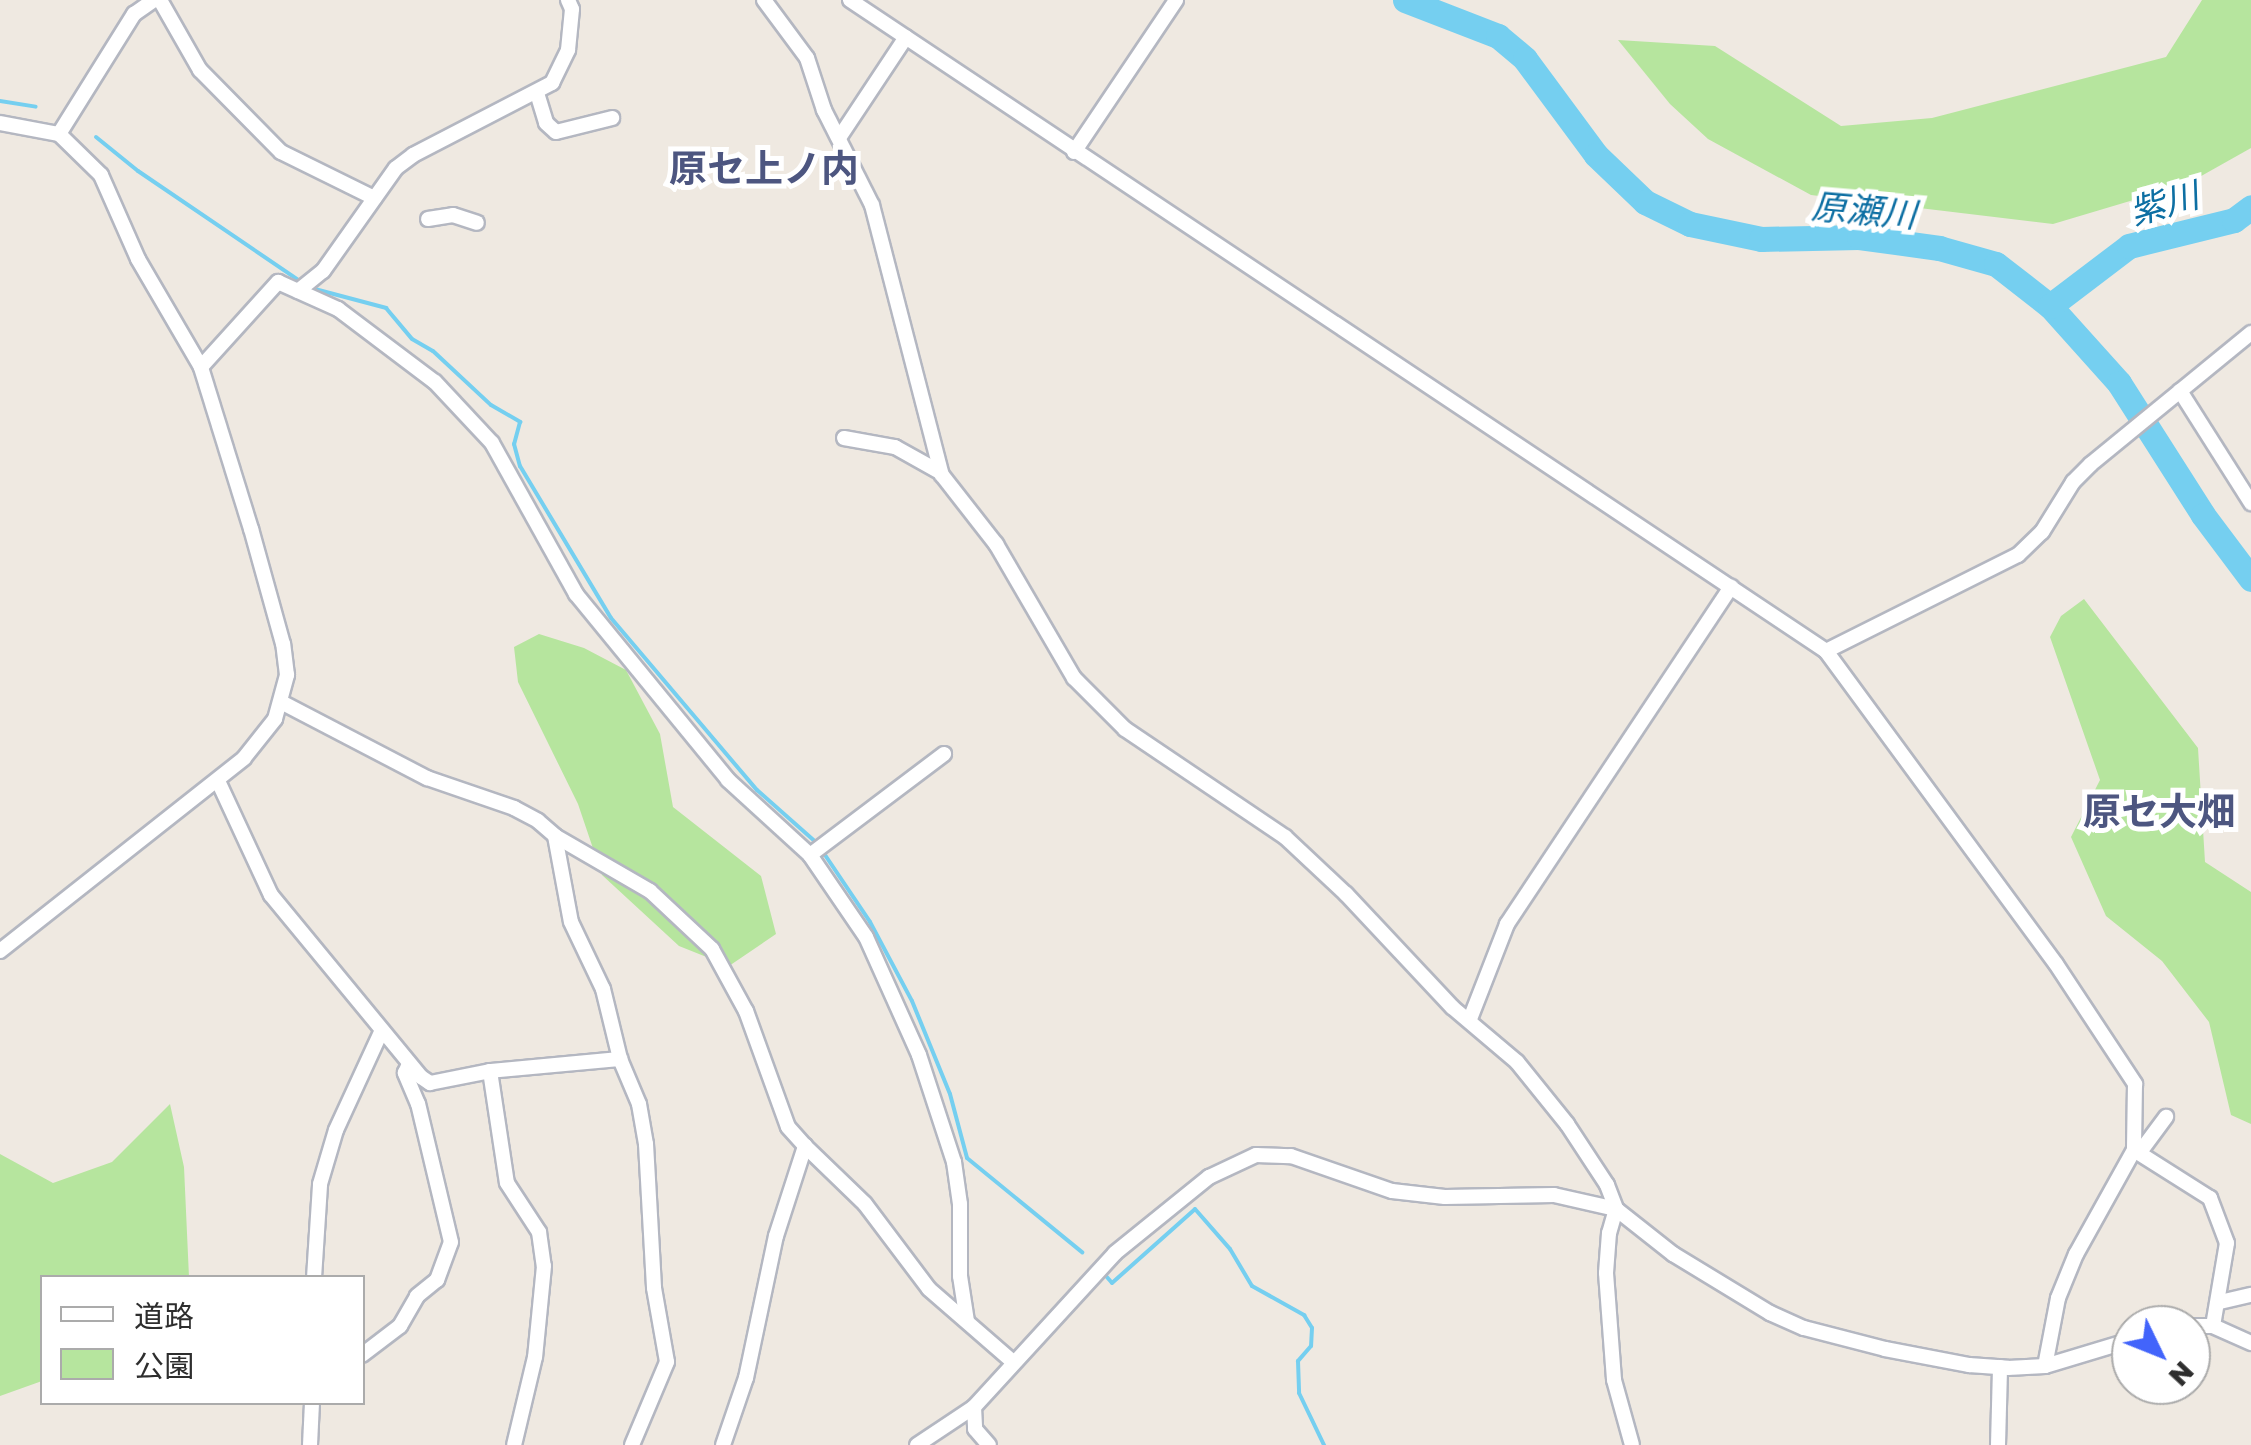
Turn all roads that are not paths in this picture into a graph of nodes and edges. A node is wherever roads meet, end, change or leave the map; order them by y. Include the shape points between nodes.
1 (157, 0) edge
2 (568, 0) edge
3 (764, 0) edge
4 (850, 0) edge
5 (1176, 0) edge
6 (906, 37) junction
7 (537, 93) junction
8 (612, 118) dead end
9 (0, 123) edge
10 (59, 134) junction
11 (839, 138) junction
12 (1074, 152) junction
13 (374, 198) junction
14 (428, 218) dead end
15 (477, 223) dead end
16 (298, 291) junction
17 (2251, 333) edge
18 (201, 367) junction
19 (2178, 393) junction
20 (844, 438) dead end
21 (941, 473) junction
22 (2251, 503) edge
23 (1731, 587) junction
24 (1826, 651) junction
25 (281, 702) junction
26 (944, 754) dead end
27 (218, 781) junction
28 (555, 836) junction
29 (817, 849) junction
30 (0, 951) edge
31 (1470, 1019) junction
32 (381, 1032) junction
33 (620, 1059) junction
34 (408, 1066) junction
35 (490, 1071) junction
36 (2166, 1117) dead end
37 (805, 1146) junction
38 (2137, 1151) junction
39 (1616, 1209) junction
40 (314, 1275) edge
41 (2251, 1294) edge
42 (2220, 1302) junction
43 (967, 1321) junction
44 (2213, 1326) joint
45 (2251, 1343) edge
46 (2111, 1346) edge
47 (365, 1352) edge
48 (1013, 1362) junction
49 (2045, 1366) junction
50 (2000, 1367) junction
51 (312, 1405) edge
52 (974, 1407) junction
53 (984, 1443) edge
54 (310, 1445) edge
55 (514, 1445) edge
56 (632, 1445) edge
57 (723, 1445) edge
58 (917, 1445) edge
59 (1632, 1445) edge
60 (1998, 1445) edge

1 - 10 street via 134,14
1 - 13 street via 200,70 281,152
2 - 7 street via 568,50 552,82
3 - 11 street via 807,58
4 - 6 street
5 - 12 street
6 - 11 street
6 - 12 street
7 - 8 street via 546,124 556,132
7 - 13 street via 413,155
9 - 10 street
10 - 18 street via 100,176 138,259
11 - 21 street via 872,206
12 - 23 street
13 - 16 street via 323,271
14 - 15 street via 453,215
16 - 18 street via 278,282
16 - 29 street via 338,308 472,418 492,442 576,594 728,780
17 - 19 street
18 - 25 street via 283,644
19 - 22 street
19 - 24 street via 2073,482 2042,532 2018,555
20 - 21 street via 896,447
21 - 31 street via 996,544 1090,698 1182,770 1285,837
23 - 24 street
23 - 31 street via 1508,924
24 - 38 street via 2130,1070 2138,1098
25 - 27 street via 256,746
25 - 28 street via 428,778 514,808
26 - 29 street
27 - 30 street
27 - 32 street via 261,880
28 - 33 street via 571,922 603,989
28 - 37 street via 650,891 712,949 746,1010 788,1127
29 - 43 street via 866,937 940,1110 960,1204
31 - 39 street via 1517,1062 1567,1124
32 - 34 street
32 - 40 street via 336,1130 320,1184
33 - 35 street
33 - 56 street via 640,1104 654,1288 667,1362
34 - 35 street via 430,1083
34 - 47 street via 450,1242 438,1280 417,1296 400,1326
35 - 55 street via 506,1184 539,1232 544,1266 535,1358
36 - 38 street
37 - 43 street via 866,1204 928,1289
37 - 57 street
38 - 42 street via 2210,1198 2227,1242
38 - 49 street via 2076,1254 2058,1298
39 - 48 street via 1554,1195 1444,1198 1392,1191 1291,1156 1256,1154 1209,1177 1129,1241
39 - 50 street via 1688,1264 1804,1328
39 - 59 street via 1607,1287 1614,1380
41 - 42 street
42 - 44 street
43 - 48 street
44 - 45 street
46 - 49 street
48 - 52 street
49 - 50 street
50 - 60 street
51 - 54 street
52 - 53 street
52 - 58 street

